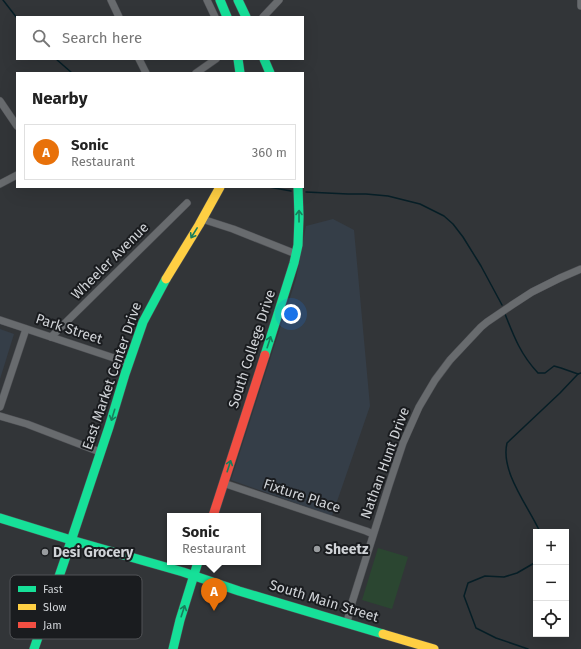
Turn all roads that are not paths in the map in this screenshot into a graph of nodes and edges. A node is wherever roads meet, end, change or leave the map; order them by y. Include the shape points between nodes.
1 (111, 0) edge
2 (207, 0) edge
3 (220, 0) edge
4 (238, 0) edge
5 (279, 0) edge
6 (581, 0) edge
7 (581, 6) edge
8 (119, 16) edge
9 (215, 16) edge
10 (227, 16) edge
11 (246, 16) edge
12 (264, 16) edge
13 (140, 60) edge
14 (215, 60) edge
15 (238, 60) edge
16 (264, 60) edge
17 (146, 72) edge
18 (197, 72) edge
19 (240, 72) edge
20 (270, 72) edge
21 (0, 101) edge
22 (16, 125) edge
23 (16, 176) edge
24 (0, 184) edge
25 (219, 188) edge
26 (298, 188) edge
27 (187, 203) dead end
28 (202, 219) junction
29 (296, 254) junction
30 (581, 269) edge
31 (0, 320) edge
32 (26, 329) junction
33 (51, 337) junction
34 (129, 363) junction
35 (0, 407) edge
36 (0, 416) edge
37 (100, 452) junction
38 (223, 483) junction
39 (214, 513) edge
40 (0, 518) edge
41 (373, 534) junction
42 (71, 540) junction
43 (197, 565) edge
44 (59, 575) edge
45 (194, 576) junction
46 (347, 623) junction
47 (37, 639) edge
48 (34, 649) edge
49 (173, 649) edge
50 (434, 649) edge

1 - 8 street
2 - 9 street
3 - 10 main road
4 - 11 main road
5 - 12 street
6 - 7 street
13 - 17 street
14 - 18 street
15 - 19 main road
16 - 20 main road
21 - 22 street
23 - 24 street
25 - 28 main road, East Market Center Drive
29 -> 26 main road, South College Drive
27 - 33 street, Wheeler Avenue
28 - 29 street
28 -> 34 main road, East Market Center Drive via 157,294 143,322
38 -> 29 main road, South College Drive
30 - 41 street, Nathan Hunt Drive via 532,292 497,315 481,327 450,360 425,396 403,443
31 - 32 street, Park Street
32 - 33 street, Park Street
32 - 35 street
33 - 34 street, Park Street
34 -> 37 main road, East Market Center Drive
36 - 37 street
37 - 42 main road, East Market Center Drive
38 - 39 main road, South College Drive
38 - 41 street, Fixture Place
40 - 42 main road, South Main Street
41 - 46 street, Nathan Hunt Drive
42 - 44 main road, East Market Center Drive
42 - 45 main road, South Main Street
43 - 45 main road
45 - 46 main road, South Main Street
49 -> 45 main road
46 - 50 main road, South Main Street
47 - 48 main road, East Market Center Drive

